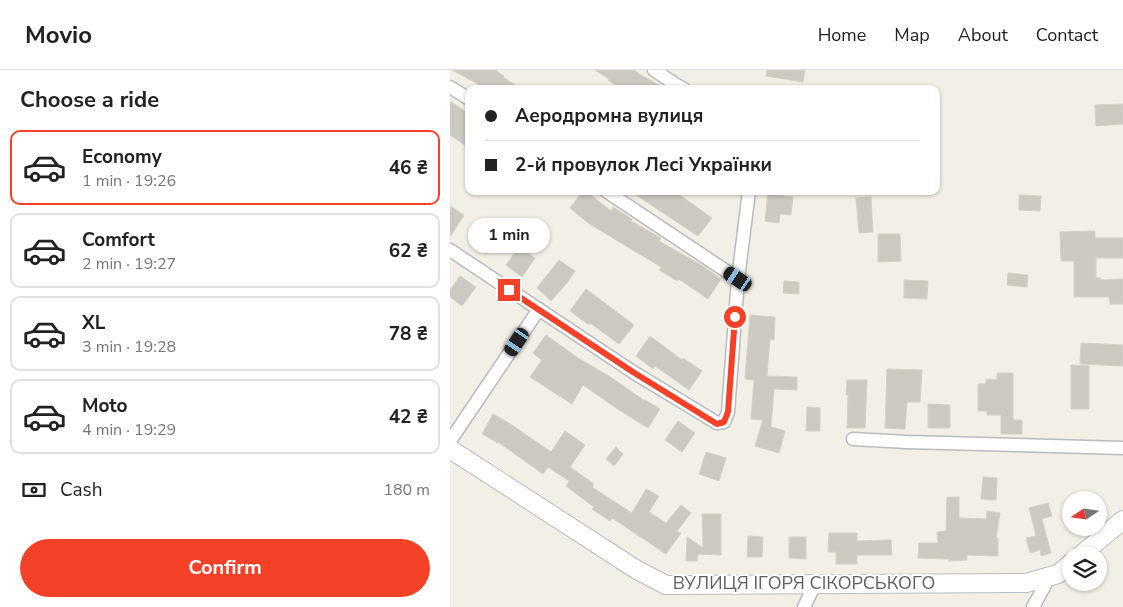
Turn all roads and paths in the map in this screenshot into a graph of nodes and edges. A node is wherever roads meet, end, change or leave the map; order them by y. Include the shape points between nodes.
1 (654, 70) edge
2 (677, 85) edge
3 (450, 87) edge
4 (465, 96) edge
5 (612, 195) edge
6 (748, 195) edge
7 (450, 250) edge
8 (738, 279) junction
9 (539, 309) junction
10 (854, 439) dead end
11 (450, 441) edge
12 (1123, 448) edge
13 (450, 450) edge
14 (1123, 520) edge
15 (1092, 546) edge
16 (1062, 571) edge
17 (1050, 576) junction
18 (815, 584) junction
19 (804, 607) edge
20 (1033, 607) edge

1 - 2 street
3 - 4 street
5 - 8 street
6 - 8 street
7 - 9 street
8 - 9 street via 728,412 724,422 717,424
9 - 11 street
10 - 12 street
13 - 18 main road, ВУЛИЦЯ ІГОРЯ СІКОРСЬКОГО via 637,570 666,585
14 - 15 main road
16 - 17 main road, ВУЛИЦЯ ІГОРЯ СІКОРСЬКОГО
17 - 18 main road, ВУЛИЦЯ ІГОРЯ СІКОРСЬКОГО via 1026,583
17 - 20 street
18 - 19 street

